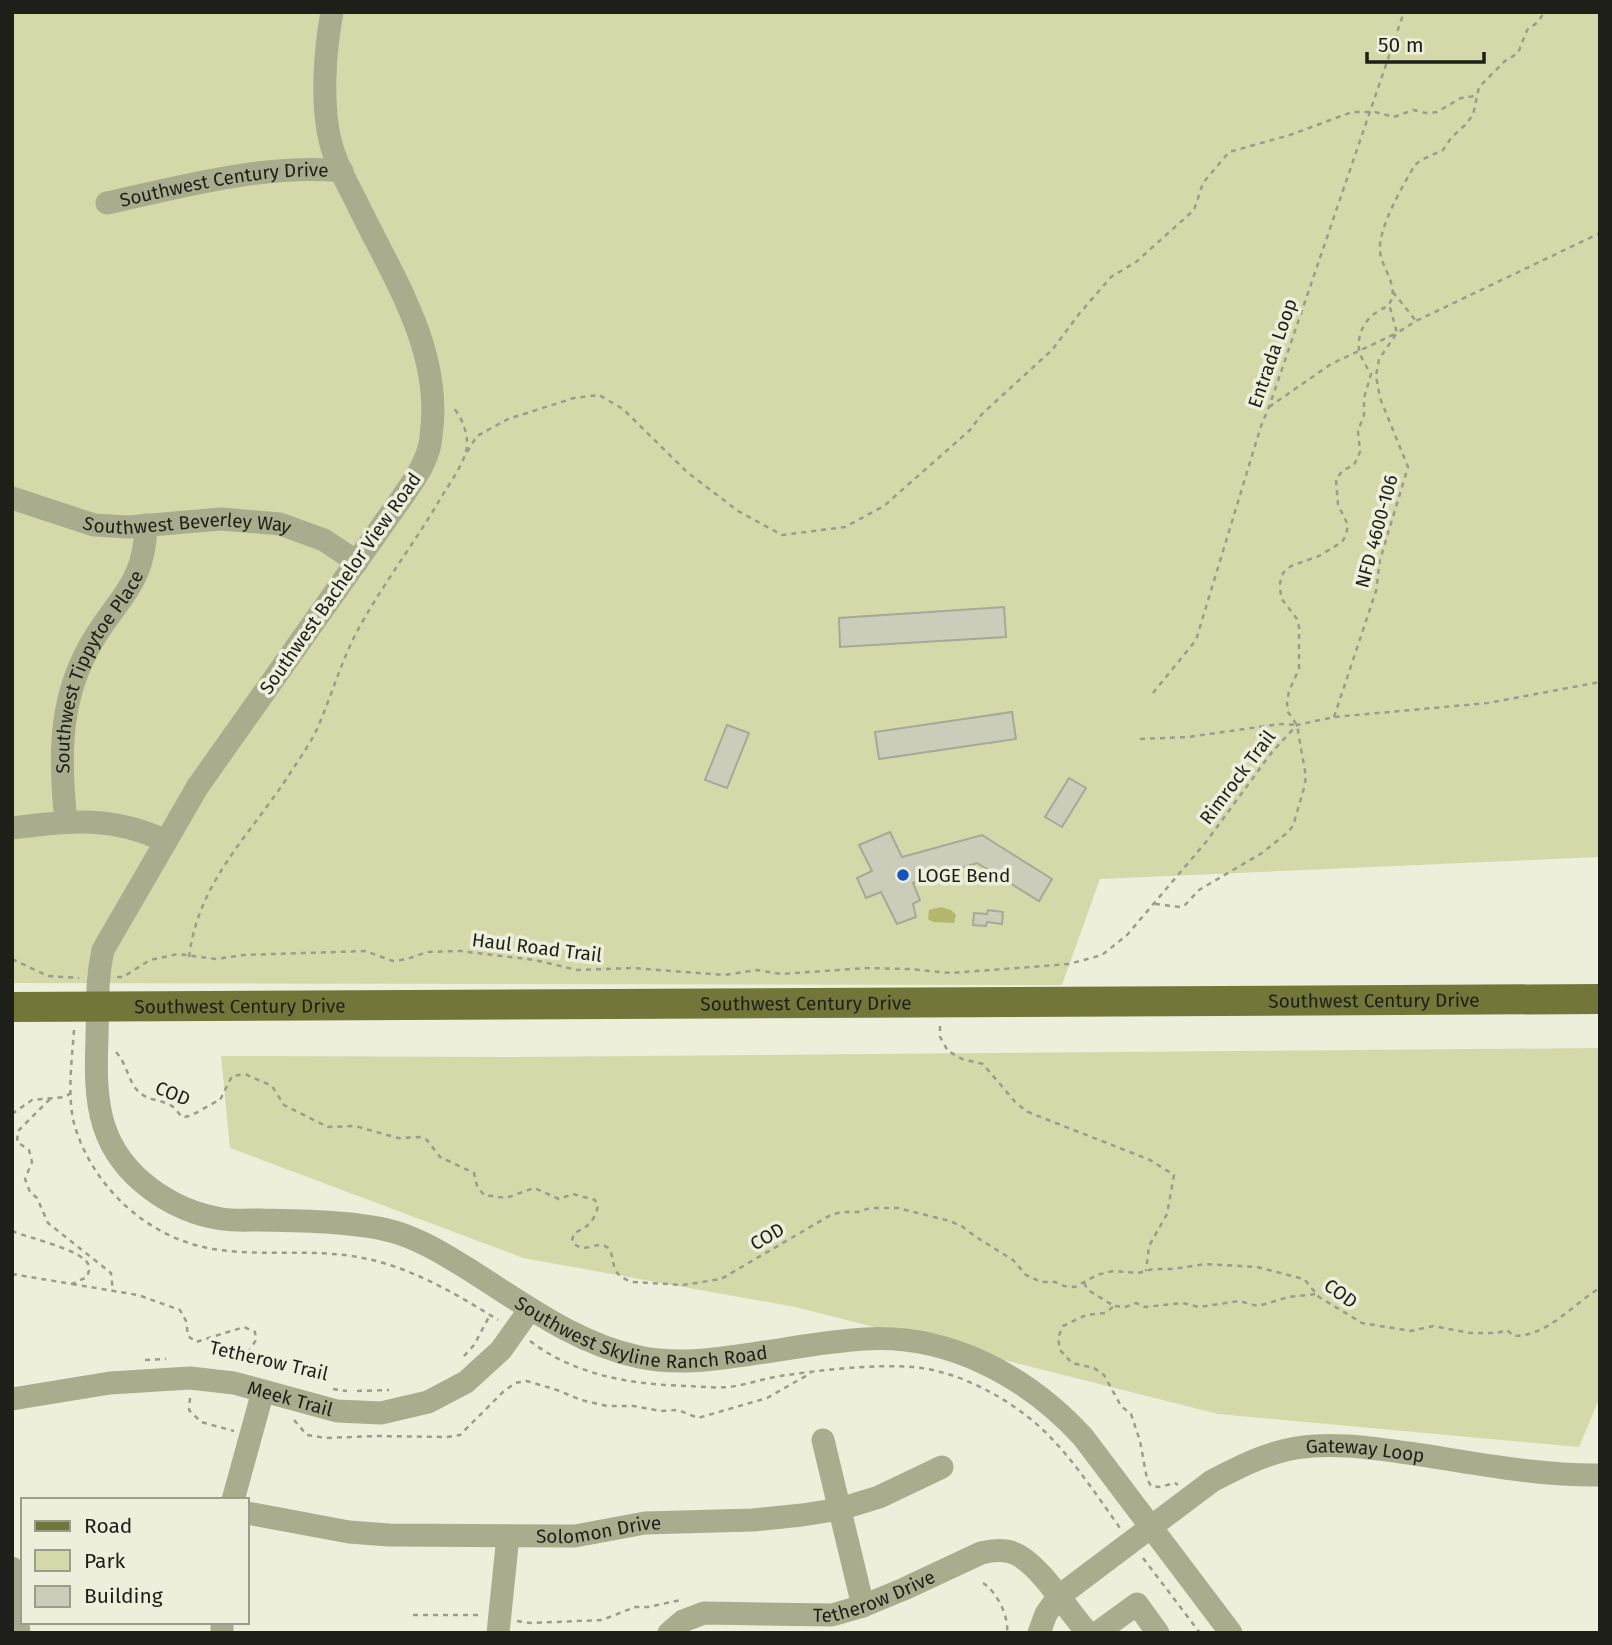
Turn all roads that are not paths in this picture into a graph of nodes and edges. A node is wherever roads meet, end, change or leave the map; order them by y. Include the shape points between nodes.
1 (332, 12) edge
2 (342, 171) junction
3 (107, 203) dead end
4 (12, 498) edge
5 (146, 524) junction
6 (356, 562) junction
7 (66, 822) junction
8 (12, 828) edge
9 (166, 841) junction
10 (1600, 999) edge
11 (12, 1007) edge
12 (97, 1007) junction
13 (530, 1309) junction
14 (272, 1393) junction
15 (12, 1399) edge
16 (823, 1440) dead end
17 (942, 1467) dead end
18 (1600, 1475) edge
19 (234, 1498) edge
20 (840, 1509) junction
21 (248, 1513) edge
22 (1150, 1527) junction
23 (508, 1536) junction
24 (12, 1568) edge
25 (1058, 1597) junction
26 (863, 1606) junction
27 (17, 1608) edge
28 (19, 1633) edge
29 (498, 1633) edge
30 (670, 1633) edge
31 (1039, 1633) edge
32 (1088, 1633) edge
33 (1097, 1633) edge
34 (1158, 1633) edge
35 (1231, 1633) edge

1 - 2 street, Southwest Bachelor View Road via 326,100 330,139
2 - 3 street, Southwest Century Drive via 314,168 211,180
2 - 6 street, Southwest Bachelor View Road via 409,307 430,369 434,405 430,447 417,476
4 - 5 street, Southwest Beverley Way via 94,526
5 - 6 street, Southwest Beverley Way via 221,519 280,524 324,540
5 - 7 street, Southwest Tippytoe Place via 145,551 131,587 86,653 68,702 61,762
6 - 9 street, Southwest Bachelor View Road via 198,786
7 - 8 street
7 - 9 street via 125,825
9 - 12 street, Southwest Bachelor View Road via 103,950
10 - 12 main road, Southwest Century Drive
11 - 12 main road, Southwest Century Drive
12 - 13 street, Southwest Skyline Ranch Road via 95,1072 103,1126 119,1157 149,1190 178,1206 221,1219 312,1222 397,1232 444,1254
13 - 14 street, Meek Trail via 501,1350 475,1374 428,1402 381,1413 337,1411
13 - 22 street, Southwest Skyline Ranch Road via 598,1345 640,1357 719,1358 867,1339 906,1340 966,1355 1018,1381 1064,1416
14 - 15 street, Meek Trail via 190,1378 110,1382
14 - 19 street via 251,1434
16 - 20 street
17 - 20 street, Solomon Drive via 879,1497
18 - 22 street, Gateway Loop via 1553,1473 1368,1447 1296,1448 1258,1459 1212,1481
20 - 23 street, Solomon Drive via 752,1520 645,1523 575,1536
20 - 26 street
21 - 23 street, Solomon Drive via 349,1532
22 - 25 street, Gateway Loop
22 - 35 street, Southwest Skyline Ranch Road
23 - 29 street
24 - 27 street
25 - 26 street, Tetherow Drive via 1017,1554 995,1550
25 - 31 street via 1045,1614
25 - 32 street, Tetherow Drive
26 - 30 street, Tetherow Drive via 832,1615 704,1613 683,1621
27 - 28 street
33 - 34 street via 1137,1604

